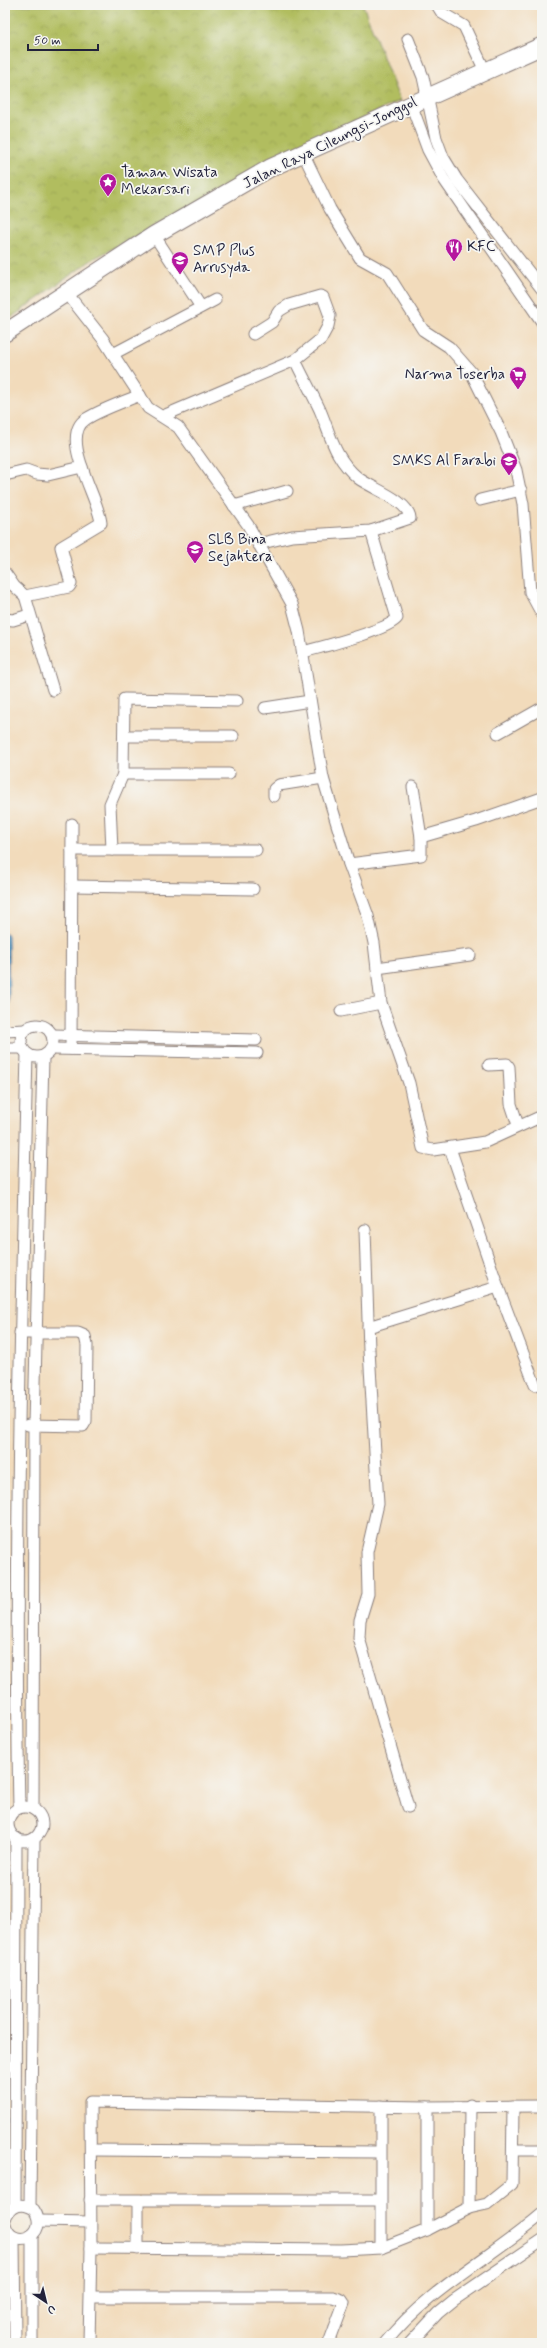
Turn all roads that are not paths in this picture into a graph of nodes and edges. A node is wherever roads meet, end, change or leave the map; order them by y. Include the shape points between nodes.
1 (437, 5) edge
2 (408, 39) dead end
3 (542, 46) edge
4 (485, 72) junction
5 (428, 96) junction
6 (411, 104) junction
7 (303, 153) junction
8 (154, 235) junction
9 (541, 288) edge
10 (66, 292) junction
11 (525, 298) junction
12 (215, 300) dead end
13 (201, 307) junction
14 (542, 322) edge
15 (5, 333) edge
16 (254, 334) dead end
17 (113, 354) junction
18 (295, 360) junction
19 (140, 395) junction
20 (163, 416) junction
21 (82, 467) junction
22 (5, 475) edge
23 (521, 490) junction
24 (287, 491) dead end
25 (480, 500) dead end
26 (234, 506) junction
27 (371, 530) junction
28 (258, 544) junction
29 (5, 573) edge
30 (25, 596) junction
31 (542, 614) edge
32 (29, 615) junction
33 (5, 619) edge
34 (303, 652) junction
35 (53, 690) dead end
36 (237, 701) dead end
37 (310, 701) junction
38 (265, 708) dead end
39 (542, 708) edge
40 (498, 733) dead end
41 (124, 736) junction
42 (233, 736) dead end
43 (123, 774) junction
44 (229, 774) dead end
45 (323, 778) junction
46 (412, 787) dead end
47 (274, 796) dead end
48 (542, 798) edge
49 (72, 824) dead end
50 (421, 837) junction
51 (72, 850) junction
52 (112, 850) junction
53 (256, 850) dead end
54 (349, 864) junction
55 (72, 886) junction
56 (253, 889) dead end
57 (470, 955) dead end
58 (377, 968) junction
59 (381, 1003) junction
60 (341, 1011) dead end
61 (25, 1030) junction
62 (5, 1031) edge
63 (53, 1036) junction
64 (71, 1036) junction
65 (256, 1040) dead end
66 (5, 1048) edge
67 (52, 1049) junction
68 (71, 1049) junction
69 (25, 1051) junction
70 (257, 1053) dead end
71 (43, 1057) junction
72 (489, 1065) dead end
73 (542, 1116) edge
74 (518, 1125) junction
75 (450, 1148) junction
76 (365, 1230) dead end
77 (498, 1287) junction
78 (368, 1327) junction
79 (20, 1333) junction
80 (36, 1333) junction
81 (535, 1385) dead end
82 (19, 1425) junction
83 (34, 1425) junction
84 (408, 1807) dead end
85 (19, 1808) junction
86 (33, 1808) junction
87 (16, 1838) junction
88 (34, 1839) junction
89 (470, 2105) junction
90 (381, 2106) junction
91 (513, 2106) junction
92 (542, 2106) edge
93 (427, 2107) junction
94 (91, 2150) junction
95 (514, 2150) junction
96 (542, 2150) edge
97 (380, 2152) junction
98 (90, 2200) junction
99 (380, 2200) junction
100 (138, 2201) junction
101 (15, 2206) junction
102 (30, 2206) junction
103 (469, 2208) junction
104 (542, 2214) edge
105 (5, 2219) edge
106 (39, 2221) junction
107 (90, 2222) junction
108 (5, 2224) edge
109 (428, 2230) junction
110 (32, 2235) junction
111 (14, 2237) junction
112 (542, 2240) edge
113 (92, 2248) junction
114 (381, 2248) junction
115 (138, 2249) junction
116 (91, 2297) junction
117 (15, 2343) edge
118 (32, 2343) edge
119 (89, 2343) edge
120 (329, 2343) edge
121 (385, 2343) edge
122 (410, 2343) edge

1 - 4 street via 442,13 464,26
2 - 5 street
3 - 4 main road, Jalan Raya Cileungsi-Jonggol
4 - 5 main road, Jalan Raya Cileungsi-Jonggol
5 - 6 main road, Jalan Raya Cileungsi-Jonggol
5 - 9 street via 436,138 452,173
6 - 7 main road, Jalan Raya Cileungsi-Jonggol
6 - 11 street via 428,150 443,178
7 - 8 main road, Jalan Raya Cileungsi-Jonggol via 270,168
7 - 23 street via 333,215 360,258 387,273 423,330 449,347 471,372 502,432
8 - 10 main road, Jalan Raya Cileungsi-Jonggol
8 - 13 street
9 - 11 street
10 - 15 main road, Jalan Raya Cileungsi-Jonggol
10 - 17 street
11 - 14 street
12 - 13 street
13 - 17 street
16 - 18 street via 272,322 279,311 289,305 323,297 330,316 328,326 321,339
17 - 19 street
18 - 20 street
18 - 27 street via 320,410 334,450 344,464 358,478 405,507 410,515 408,520
19 - 20 street via 148,408
19 - 21 street via 82,422 76,444
20 - 26 street via 178,426
21 - 22 street via 48,474 26,470
21 - 30 street via 101,523 61,548 70,579 69,587
23 - 25 street
23 - 31 street via 530,592
24 - 26 street
26 - 28 street
27 - 28 street via 292,536
27 - 34 street via 397,618 380,628
28 - 34 street via 292,604
29 - 30 street
30 - 32 street
32 - 33 street via 9,621
32 - 35 street
34 - 37 street
36 - 41 street via 124,699
37 - 38 street
37 - 45 street
39 - 40 street
41 - 42 street
41 - 43 street
43 - 44 street
43 - 52 street via 110,804
45 - 47 street via 279,785 274,789
45 - 54 street
46 - 50 street
48 - 50 street
49 - 51 street
50 - 54 street via 422,853 419,856
51 - 52 street
51 - 55 street
52 - 53 street
54 - 58 street via 368,916
55 - 56 street
55 - 64 street
57 - 58 street
58 - 59 street
59 - 60 street
59 - 75 street via 409,1083 423,1148
61 - 62 street
61 - 63 street via 40,1025 48,1028
61 - 69 street via 21,1039
63 - 64 street
63 - 67 street
64 - 65 street
64 - 68 street
66 - 69 street
67 - 68 street
67 - 71 street
68 - 70 street
69 - 71 street via 35,1058
69 - 79 street
71 - 80 street
72 - 74 street via 507,1064 509,1067 511,1104
73 - 74 street
74 - 75 street via 486,1142
75 - 77 street
76 - 78 street
77 - 78 street
77 - 81 street
78 - 84 street via 378,1504 367,1552 368,1594 360,1620 359,1638
79 - 80 street
79 - 82 street
80 - 83 street
80 - 83 street via 85,1336 86,1420 83,1426 77,1427
82 - 83 street
82 - 85 street
83 - 86 street
85 - 86 street
85 - 87 street via 8,1822 10,1832
86 - 88 street via 40,1814 43,1823 41,1832
87 - 88 street via 25,1841
87 - 101 street
88 - 102 street
89 - 91 street
89 - 93 street
89 - 103 street
90 - 93 street
90 - 94 street via 90,2102
90 - 97 street
91 - 92 street
91 - 95 street
93 - 109 street
94 - 97 street
94 - 98 street
95 - 96 street
95 - 103 street via 512,2184 487,2204
97 - 99 street
98 - 100 street
98 - 107 street
99 - 100 street
99 - 114 street
100 - 115 street
101 - 102 street
101 - 105 street via 7,2212
102 - 106 street via 38,2215
103 - 109 street
104 - 121 street via 524,2230 439,2290
106 - 107 street
106 - 110 street
107 - 113 street
108 - 111 street
109 - 114 street
110 - 111 street via 23,2239
110 - 118 street
111 - 117 street
112 - 122 street via 454,2300
113 - 115 street
113 - 116 street
114 - 115 street
116 - 119 street
116 - 120 street via 325,2297 342,2300 343,2310

